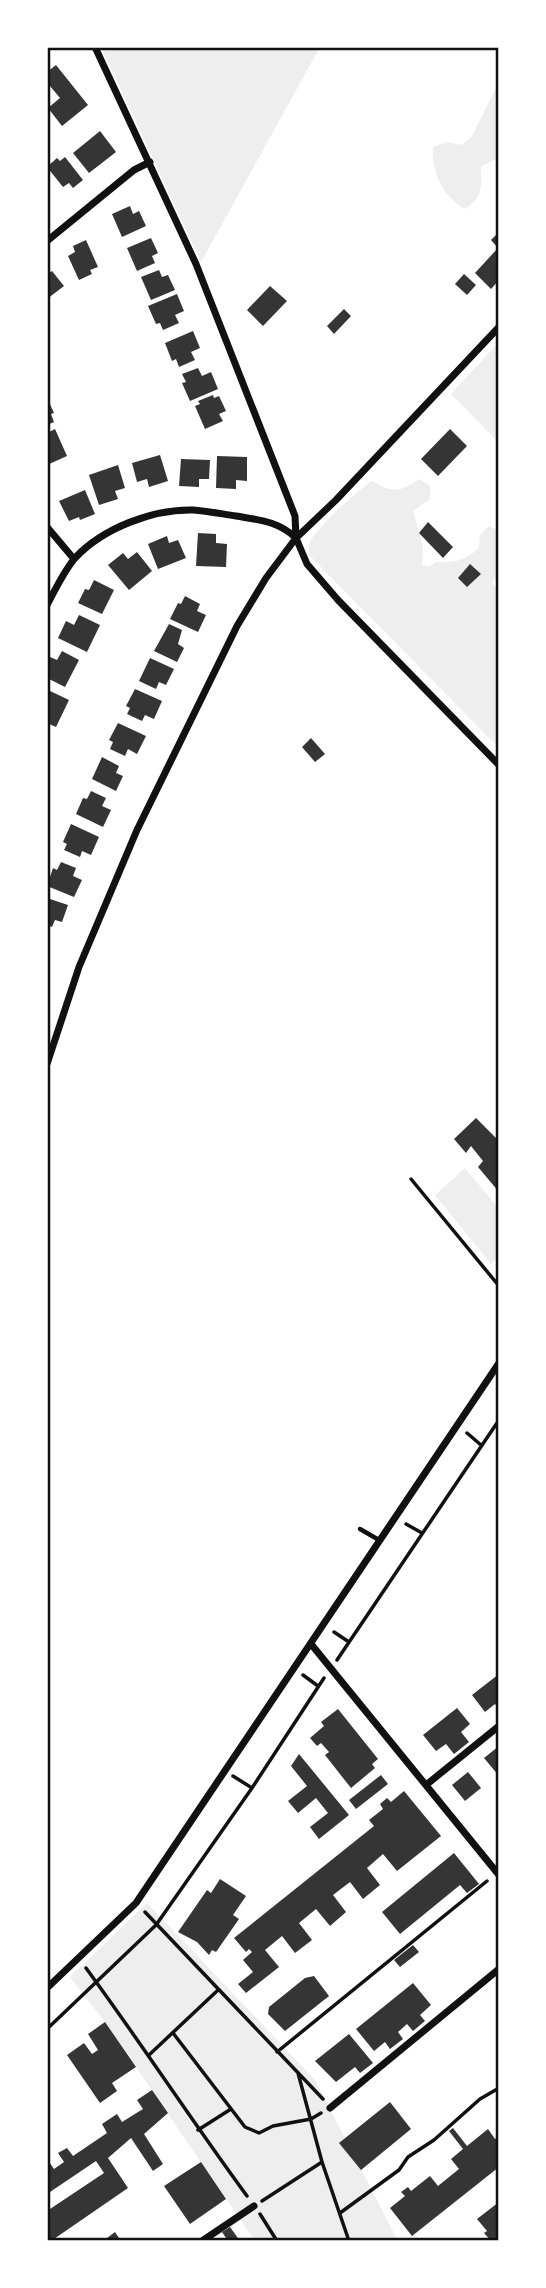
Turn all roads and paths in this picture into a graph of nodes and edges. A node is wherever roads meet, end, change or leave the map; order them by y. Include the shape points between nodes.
1 (94, 47) edge
2 (150, 162) junction
3 (47, 241) edge
4 (499, 327) edge
5 (47, 527) edge
6 (296, 538) junction
7 (74, 559) junction
8 (47, 605) edge
9 (499, 765) edge
10 (47, 1064) edge
11 (411, 1179) dead end
12 (499, 1286) edge
13 (499, 1363) edge
14 (499, 1420) edge
15 (456, 1424) junction
16 (481, 1445) junction
17 (395, 1517) junction
18 (360, 1529) dead end
19 (422, 1533) junction
20 (379, 1540) junction
21 (323, 1625) junction
22 (349, 1642) junction
23 (312, 1644) junction
24 (295, 1668) junction
25 (332, 1668) junction
26 (318, 1686) junction
27 (499, 1726) edge
28 (225, 1771) junction
29 (426, 1785) junction
30 (252, 1788) junction
31 (498, 1874) edge
32 (136, 1903) junction
33 (156, 1925) junction
34 (78, 1958) junction
35 (499, 1969) edge
36 (97, 1984) junction
37 (47, 1987) edge
38 (218, 1990) junction
39 (47, 2029) edge
40 (173, 2033) junction
41 (277, 2052) junction
42 (149, 2055) junction
43 (298, 2071) junction
44 (499, 2088) edge
45 (330, 2108) junction
46 (231, 2109) junction
47 (311, 2119) junction
48 (198, 2130) junction
49 (323, 2162) junction
50 (254, 2206) junction
51 (340, 2213) junction
52 (202, 2241) edge
53 (277, 2241) edge
54 (349, 2241) edge

1 - 2 street
2 - 3 street
2 - 6 street via 252,403 295,516
4 - 6 street
5 - 7 street
6 - 7 street via 285,527 264,521 193,510 167,512 116,529
6 - 9 street via 307,564 338,600
6 - 10 street via 237,626 137,830 79,967
7 - 8 street
11 - 12 path
13 - 15 street
14 - 16 path
15 - 16 path
15 - 17 street
16 - 19 path
17 - 19 path
17 - 20 street
18 - 20 lane
19 - 22 path
20 - 21 street
21 - 22 path
21 - 23 street
22 - 25 path
23 - 24 street
23 - 25 street
24 - 26 path
24 - 28 street
25 - 26 path
25 - 29 street
26 - 30 path
27 - 29 street
28 - 30 path
28 - 32 street
29 - 31 street
30 - 33 path
31 - 41 path
32 - 33 path
32 - 34 street
33 - 36 path
33 - 38 path
34 - 36 path
34 - 37 street
35 - 45 street
36 - 39 path
36 - 42 path
38 - 40 path
38 - 41 path
40 - 42 path
40 - 46 path
41 - 43 path
42 - 48 path
43 - 45 path
43 - 47 path
44 - 51 path
45 - 47 path
46 - 47 path via 245,2127 259,2133
46 - 48 path
47 - 49 path
48 - 50 path
49 - 50 path
49 - 51 path
50 - 52 street
50 - 53 path
51 - 54 path

